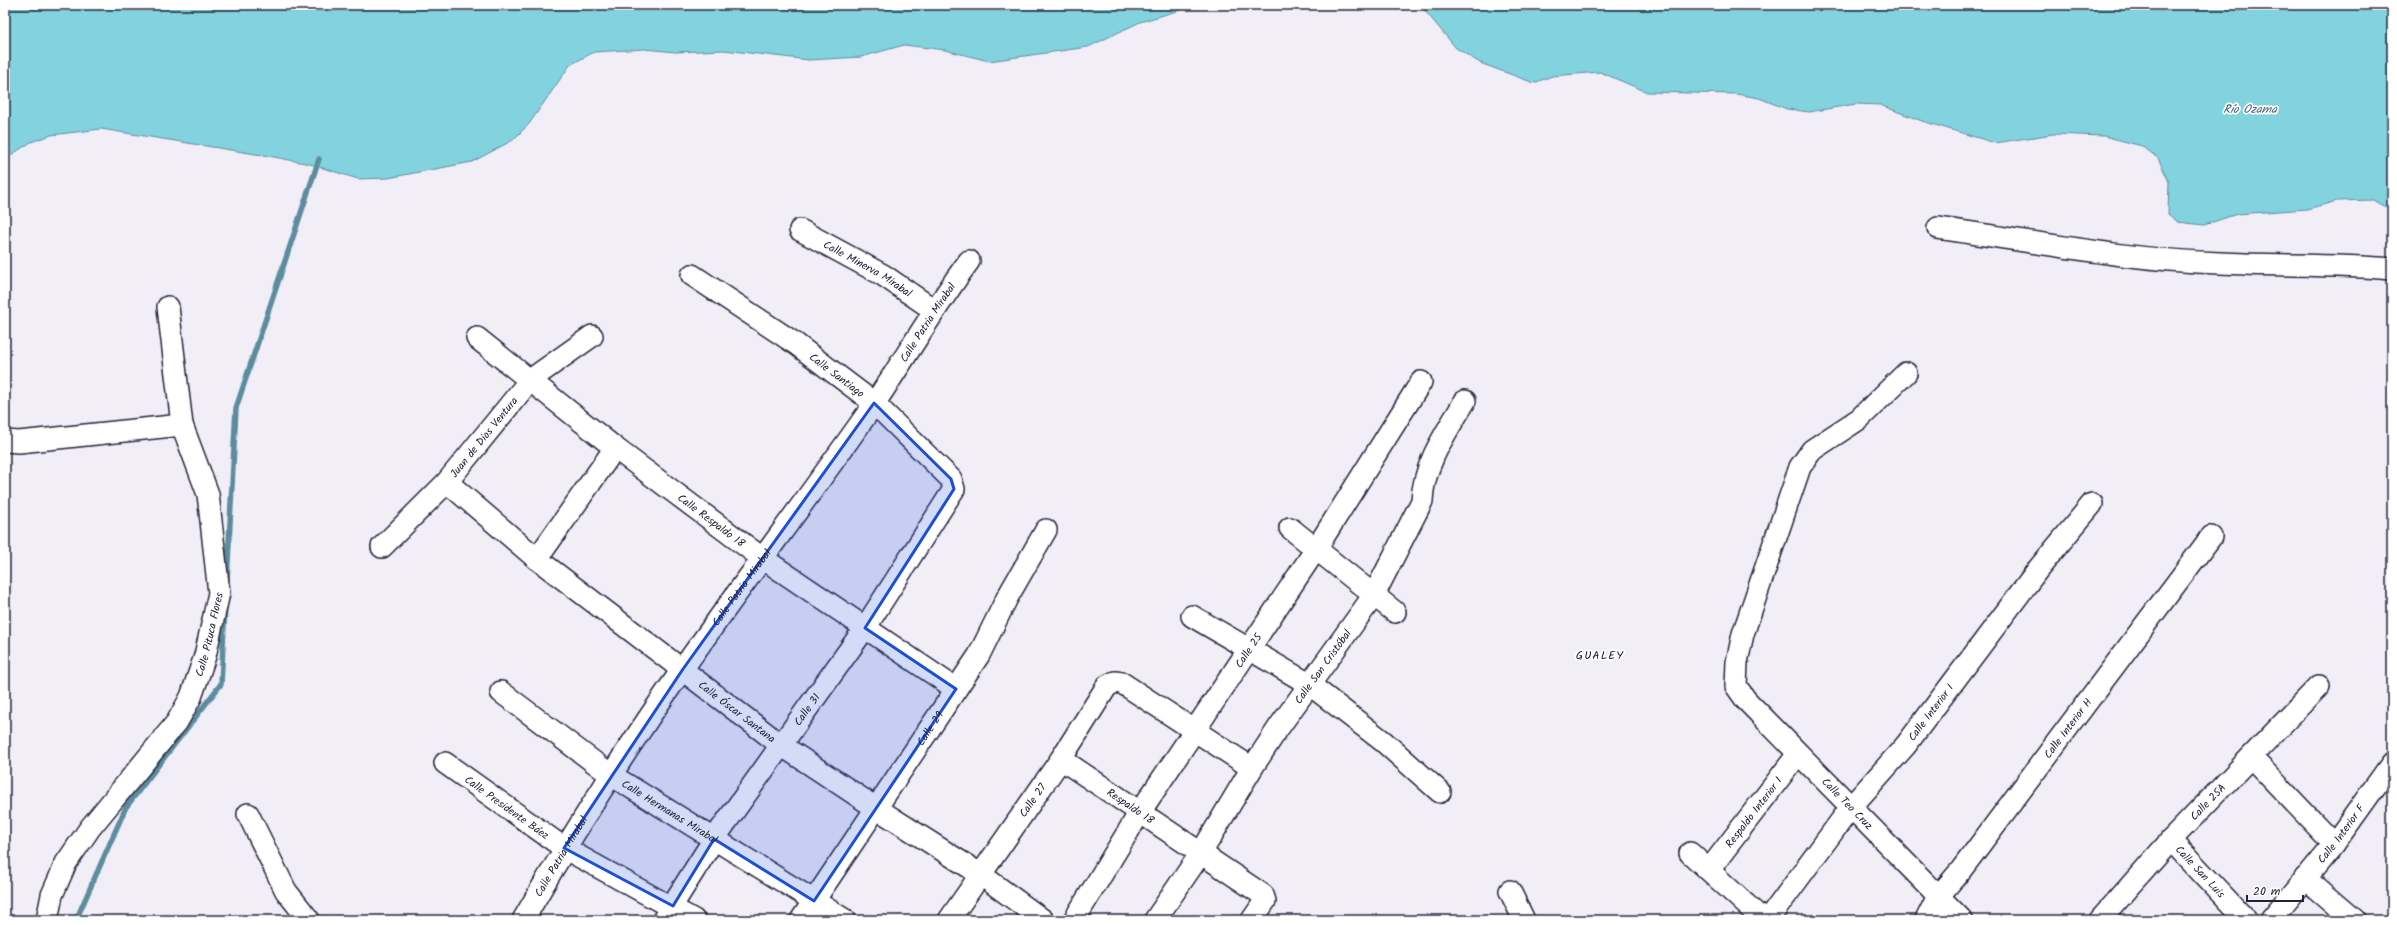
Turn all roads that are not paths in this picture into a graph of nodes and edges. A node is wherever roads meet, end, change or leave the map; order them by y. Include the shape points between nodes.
1 (1938, 228) dead end
2 (800, 230) dead end
3 (969, 260) dead end
4 (2392, 270) edge
5 (692, 275) dead end
6 (168, 307) dead end
7 (934, 310) junction
8 (592, 336) dead end
9 (477, 338) dead end
10 (1906, 373) dead end
11 (530, 380) junction
12 (1422, 382) dead end
13 (1465, 401) dead end
14 (874, 403) junction
15 (182, 425) junction
16 (5, 441) edge
17 (615, 448) junction
18 (447, 482) junction
19 (950, 498) joint
20 (2092, 504) dead end
21 (1290, 528) dead end
22 (1046, 530) dead end
23 (2211, 537) dead end
24 (382, 547) dead end
25 (1316, 549) junction
26 (762, 558) junction
27 (537, 559) junction
28 (1374, 595) junction
29 (1395, 612) dead end
30 (1192, 616) dead end
31 (865, 628) junction
32 (1251, 648) junction
33 (683, 669) junction
34 (1309, 684) junction
35 (2319, 686) dead end
36 (956, 689) junction
37 (501, 692) dead end
38 (1194, 730) junction
39 (781, 745) junction
40 (1798, 754) junction
41 (2251, 757) junction
42 (1061, 759) junction
43 (445, 763) dead end
44 (2392, 763) edge
45 (1252, 768) junction
46 (611, 775) junction
47 (1440, 792) dead end
48 (1851, 807) junction
49 (876, 808) junction
50 (1140, 812) junction
51 (248, 814) dead end
52 (714, 839) junction
53 (2170, 840) junction
54 (2334, 844) junction
55 (564, 848) junction
56 (1201, 852) junction
57 (1690, 854) dead end
58 (1709, 870) junction
59 (980, 874) junction
60 (2305, 878) junction
61 (1510, 892) dead end
62 (1938, 898) junction
63 (814, 901) junction
64 (668, 913) edge
65 (47, 920) edge
66 (309, 920) edge
67 (523, 920) edge
68 (694, 920) edge
69 (801, 920) edge
70 (845, 920) edge
71 (949, 920) edge
72 (1043, 920) edge
73 (1074, 920) edge
74 (1155, 920) edge
75 (1252, 920) edge
76 (1524, 920) edge
77 (1763, 920) edge
78 (1768, 920) edge
79 (1926, 920) edge
80 (1962, 920) edge
81 (2100, 920) edge
82 (2246, 920) edge
83 (2271, 920) edge
84 (2354, 920) edge

1 - 4 street via 2148,258 2220,263 2344,265
2 - 7 street, Calle Minerva Mirabal via 883,275
3 - 7 street, Calle Patria Mirabal
5 - 14 street, Calle Santiago via 796,344
6 - 15 street, Calle Pituca Flores
7 - 14 street, Calle Patria Mirabal
8 - 11 street, Juan de Dios Ventura
9 - 11 street, Calle Respaldo 18
10 - 40 street, Calle Teo Cruz via 1859,419 1812,450 1800,467 1743,634 1737,662 1736,686 1746,700
11 - 17 street, Calle Respaldo 18
11 - 18 street, Juan de Dios Ventura
12 - 25 street, Calle 25
13 - 28 street, Calle San Cristóbal via 1440,443 1422,489 1422,501
14 - 19 street, Calle Santiago via 951,479 954,490
14 - 26 street, Calle Patria Mirabal
15 - 16 street via 19,442
15 - 65 street, Calle Pituca Flores via 208,494 219,593 205,656 191,697 177,722 90,828 66,862 52,895
17 - 26 street, Calle Respaldo 18
17 - 27 street
18 - 24 street, Juan de Dios Ventura
18 - 27 street, Calle Óscar Santana
19 - 31 street, Calle 31
20 - 48 street, Calle Interior I via 2039,568 1906,745
21 - 25 street
22 - 36 street, Calle 29 via 1006,598 979,655
23 - 62 street, Calle Interior H
25 - 28 street
25 - 32 street, Calle 25
26 - 31 street, Calle Respaldo 18
26 - 33 street, Calle Patria Mirabal
27 - 33 street, Calle Óscar Santana
28 - 29 street
28 - 34 street, Calle San Cristóbal
30 - 32 street
31 - 36 street, Calle Respaldo 18
31 - 39 street, Calle 31
32 - 34 street
32 - 38 street, Calle 25
33 - 39 street, Calle Óscar Santana
33 - 46 street, Calle Patria Mirabal
34 - 45 street, Calle San Cristóbal
34 - 47 street via 1384,742
35 - 41 street, Calle 25A
36 - 49 street, Calle 29
37 - 46 street, Calle Hermanas Mirabal
38 - 42 street, Calle 27 via 1122,683 1115,682 1107,686
38 - 45 street
38 - 50 street, Calle 25
39 - 49 street, Calle Óscar Santana
39 - 52 street, Calle 31
40 - 48 street, Calle Teo Cruz
40 - 58 street, Respaldo Interior I
41 - 53 street, Calle 25A
41 - 54 street
42 - 50 street, Respaldo 18
42 - 59 street, Calle 27
43 - 55 street, Calle Presidente Báez
44 - 54 street, Calle Interior F
45 - 56 street, Calle San Cristóbal
46 - 52 street, Calle Hermanas Mirabal
46 - 55 street, Calle Patria Mirabal
48 - 62 street, Calle Teo Cruz
48 - 78 street, Calle Interior I
49 - 59 street, Calle Óscar Santana
49 - 63 street, Calle 29
50 - 56 street, Respaldo 18
50 - 73 street, Calle 25
51 - 66 street via 286,891
52 - 63 street, Calle Hermanas Mirabal
52 - 64 street, Calle 31
53 - 81 street, Calle 25A
53 - 82 street, Calle San Luis
54 - 60 street, Calle Interior F
55 - 64 street, Calle Presidente Báez
55 - 67 street, Calle Patria Mirabal
56 - 74 street, Calle San Cristóbal
56 - 75 street, Respaldo 18 via 1263,894 1265,901
57 - 58 street
58 - 77 street
59 - 71 street, Calle 27
59 - 72 street, Calle Óscar Santana
60 - 83 street, Calle Interior F
60 - 84 street
61 - 76 street
62 - 79 street, Calle Interior H
62 - 80 street, Calle Teo Cruz
63 - 69 street, Calle 29
63 - 70 street, Calle Hermanas Mirabal
64 - 68 street, Calle Presidente Báez

